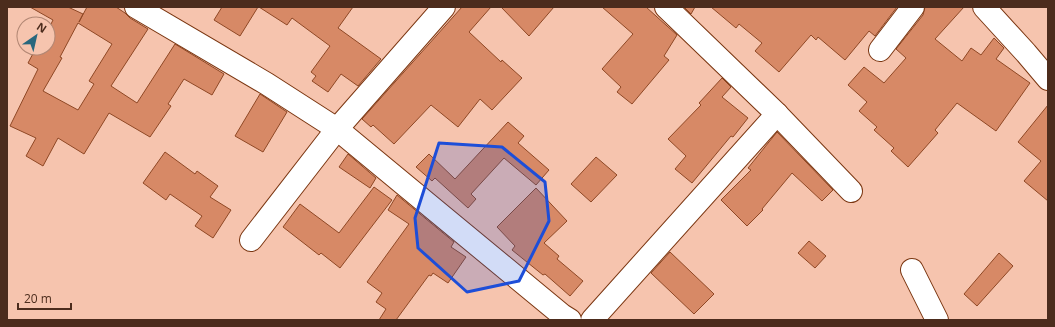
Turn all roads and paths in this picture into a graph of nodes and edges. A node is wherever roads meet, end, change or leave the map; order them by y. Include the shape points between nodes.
1 (136, 7) edge
2 (444, 7) edge
3 (666, 7) edge
4 (913, 7) edge
5 (984, 7) edge
6 (880, 50) dead end
7 (1048, 79) edge
8 (777, 114) junction
9 (337, 129) junction
10 (852, 191) dead end
11 (252, 240) dead end
12 (912, 270) dead end
13 (570, 320) edge
14 (592, 320) edge
15 (937, 320) edge

1 - 9 street via 267,84
2 - 9 street
3 - 8 street
4 - 6 street
5 - 7 street
8 - 10 street
8 - 14 street
9 - 11 street
9 - 13 street
12 - 15 street

